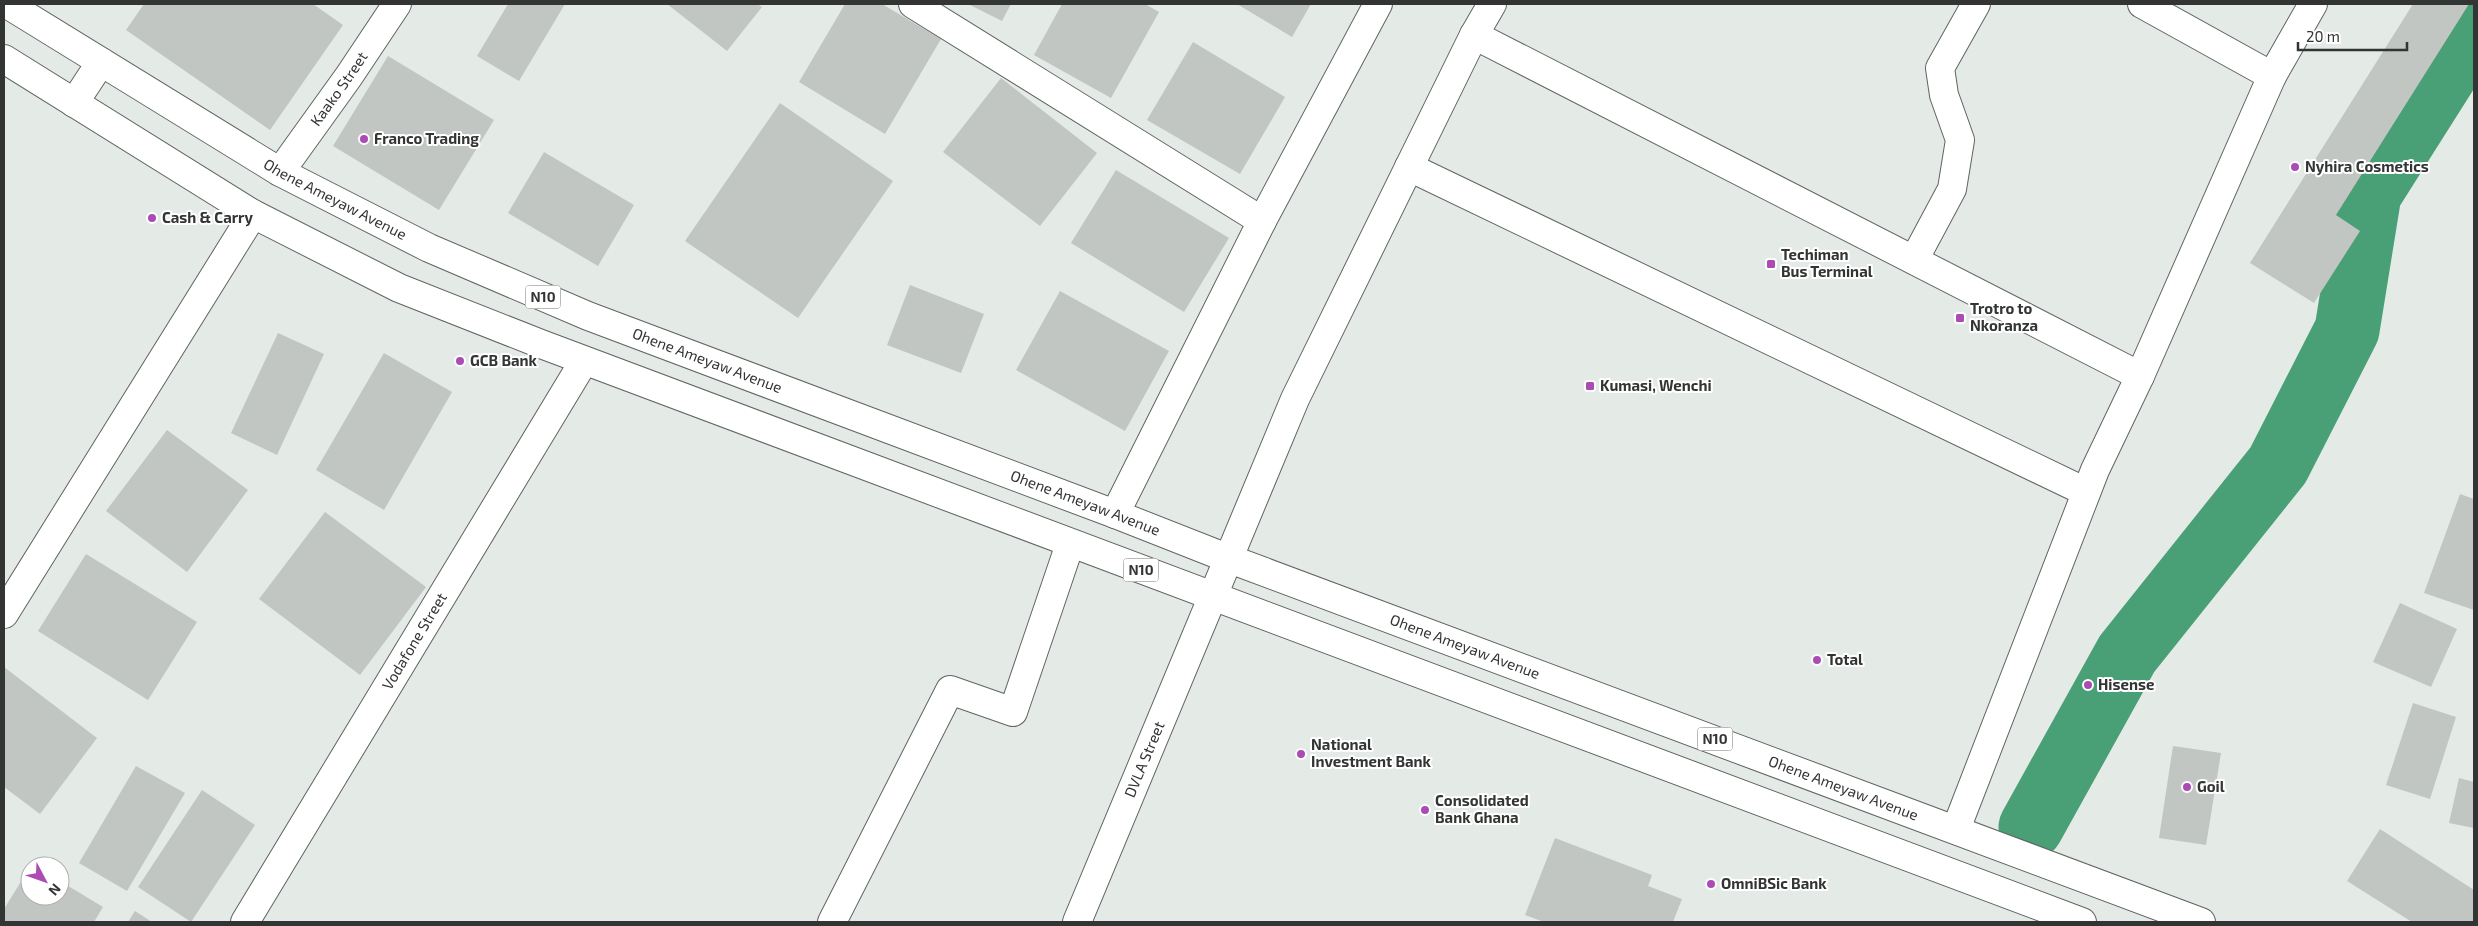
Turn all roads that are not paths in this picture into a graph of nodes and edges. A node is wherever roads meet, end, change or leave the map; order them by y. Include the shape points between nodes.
1 (7, 4) edge
2 (396, 4) edge
3 (913, 4) edge
4 (1378, 4) edge
5 (1492, 4) edge
6 (1976, 4) edge
7 (2142, 4) edge
8 (2313, 4) edge
9 (1474, 35) junction
10 (4, 59) edge
11 (101, 62) junction
12 (2272, 76) junction
13 (74, 103) junction
14 (1409, 167) junction
15 (280, 172) junction
16 (254, 214) junction
17 (1262, 220) junction
18 (1914, 260) junction
19 (584, 360) junction
20 (2140, 376) junction
21 (2086, 492) junction
22 (1115, 514) junction
23 (1070, 544) junction
24 (1227, 558) junction
25 (1211, 597) junction
26 (4, 614) edge
27 (1660, 719) junction
28 (1641, 758) junction
29 (1836, 784) junction
30 (1818, 823) junction
31 (1956, 829) junction
32 (2097, 882) junction
33 (245, 922) edge
34 (832, 922) edge
35 (1077, 922) edge
36 (2081, 922) edge
37 (2201, 922) edge

1 - 11 main road, Ohene Ameyaw Avenue / N10
2 - 15 main road, Kaako Street
3 - 17 main road
4 - 17 main road
5 - 9 main road, DVLA Street
6 - 18 main road via 1940,68 1944,95 1960,140 1952,189
7 - 12 main road
8 - 12 main road
9 - 14 main road, DVLA Street
9 - 18 main road
10 - 13 main road, N10
11 - 13 main road
11 - 15 main road, Ohene Ameyaw Avenue / N10
12 - 20 main road
13 - 16 main road, N10
14 - 21 main road
14 - 24 main road, DVLA Street via 1295,399
15 - 22 main road, Ohene Ameyaw Avenue / N10 via 429,248 588,316
16 - 19 main road, N10 via 399,288
16 - 26 main road
17 - 22 main road
18 - 20 main road
19 - 23 main road, N10
19 - 33 main road, Vodafone Street
20 - 21 main road
21 - 31 main road
22 - 24 main road, Ohene Ameyaw Avenue / N10
23 - 25 main road, N10
23 - 34 main road via 1014,712 950,690
24 - 25 main road, DVLA Street
24 - 27 main road, Ohene Ameyaw Avenue / N10
25 - 28 main road, N10
25 - 35 main road, DVLA Street
27 - 28 main road
27 - 29 main road, Ohene Ameyaw Avenue / N10
28 - 30 main road, N10
29 - 30 main road
29 - 31 main road, Ohene Ameyaw Avenue / N10
30 - 36 main road, N10
31 - 32 main road, Ohene Ameyaw Avenue / N10
32 - 36 main road
32 - 37 main road, Ohene Ameyaw Avenue / N10

